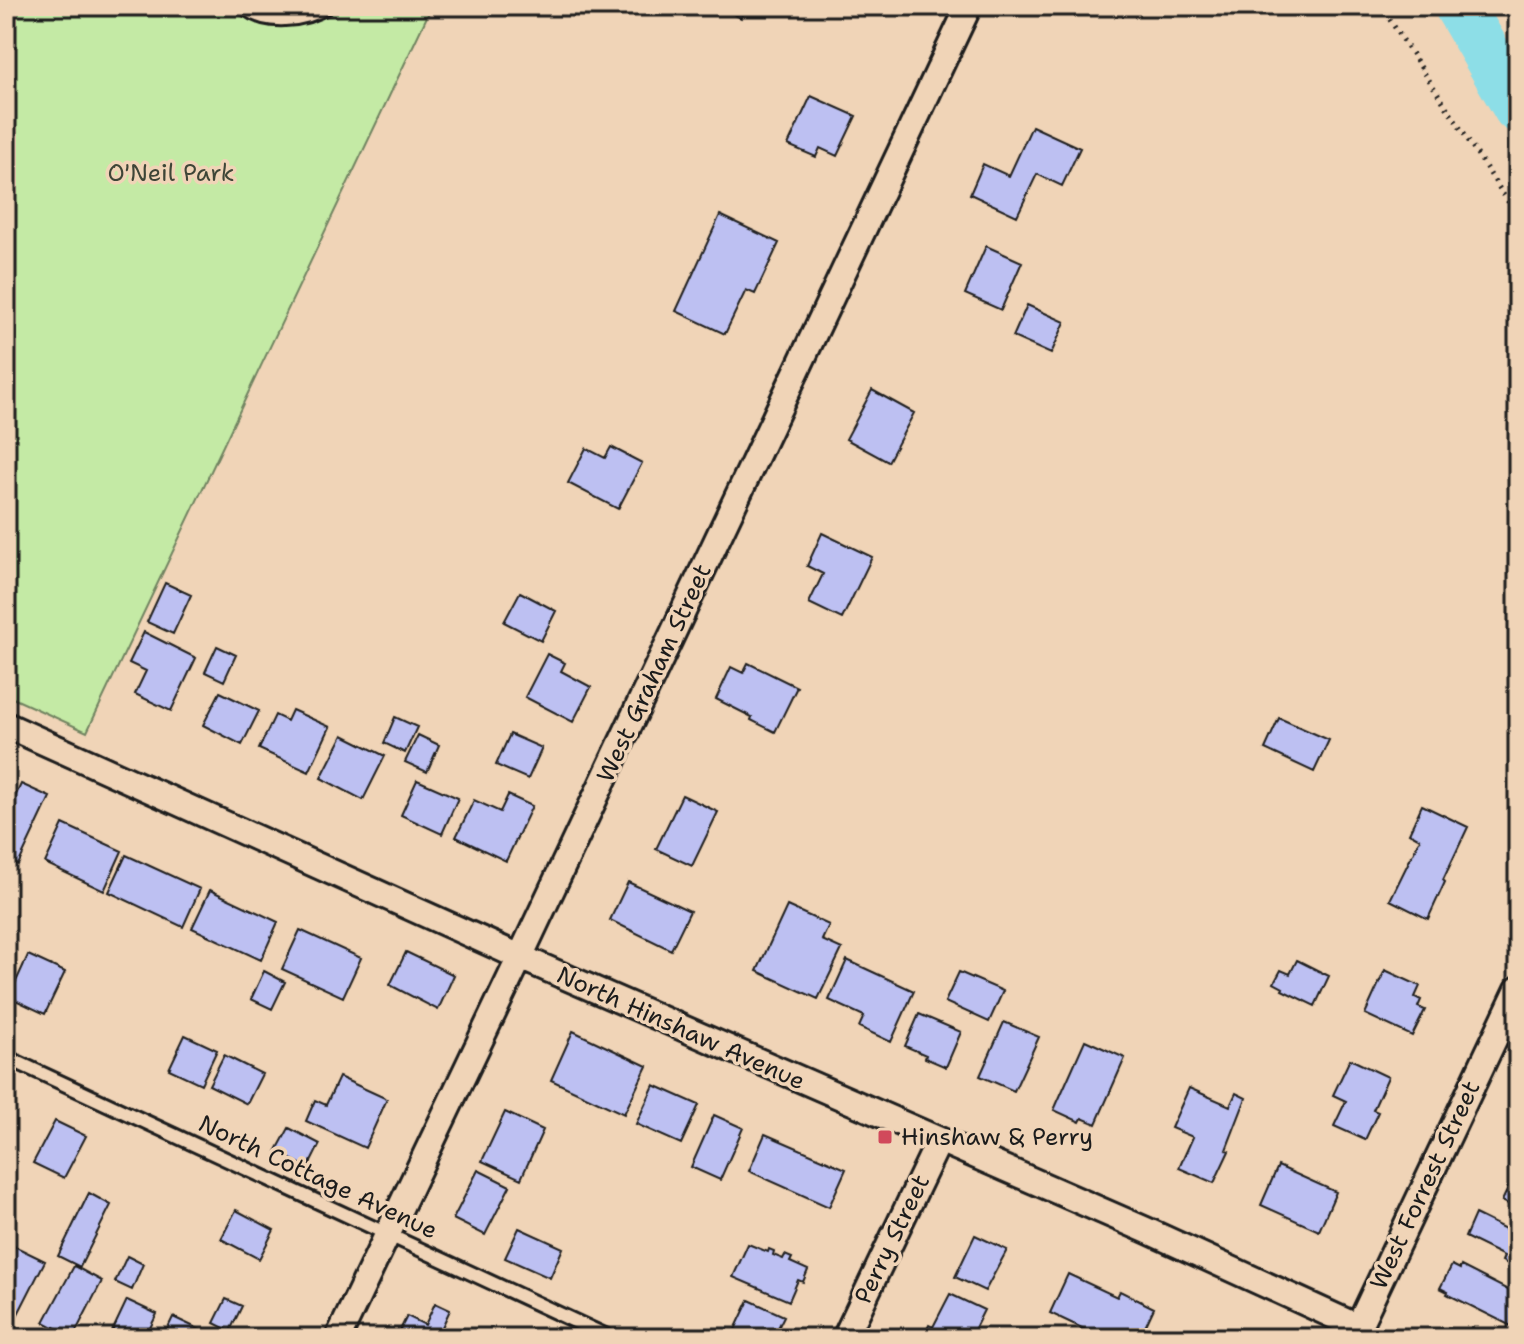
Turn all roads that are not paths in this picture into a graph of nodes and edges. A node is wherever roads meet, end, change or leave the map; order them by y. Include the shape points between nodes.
1 (232, 6) edge
2 (328, 6) edge
3 (969, 6) edge
4 (244, 8) edge
5 (6, 725) edge
6 (520, 957) junction
7 (1518, 989) edge
8 (6, 1057) edge
9 (939, 1141) junction
10 (387, 1234) junction
11 (1356, 1332) edge
12 (338, 1338) edge
13 (611, 1338) edge
14 (845, 1338) edge

1 - 4 lane
2 - 4 lane via 316,14 282,19
3 - 6 street, West Graham Street
5 - 6 street, North Hinshaw Avenue
6 - 9 street, North Hinshaw Avenue
6 - 10 street, West Graham Street
7 - 11 street, West Forrest Street
8 - 10 lane, North Cottage Avenue
9 - 11 street, North Hinshaw Avenue via 1146,1230
9 - 14 street, Perry Street
10 - 12 street, West Graham Street
10 - 13 lane, North Cottage Avenue

